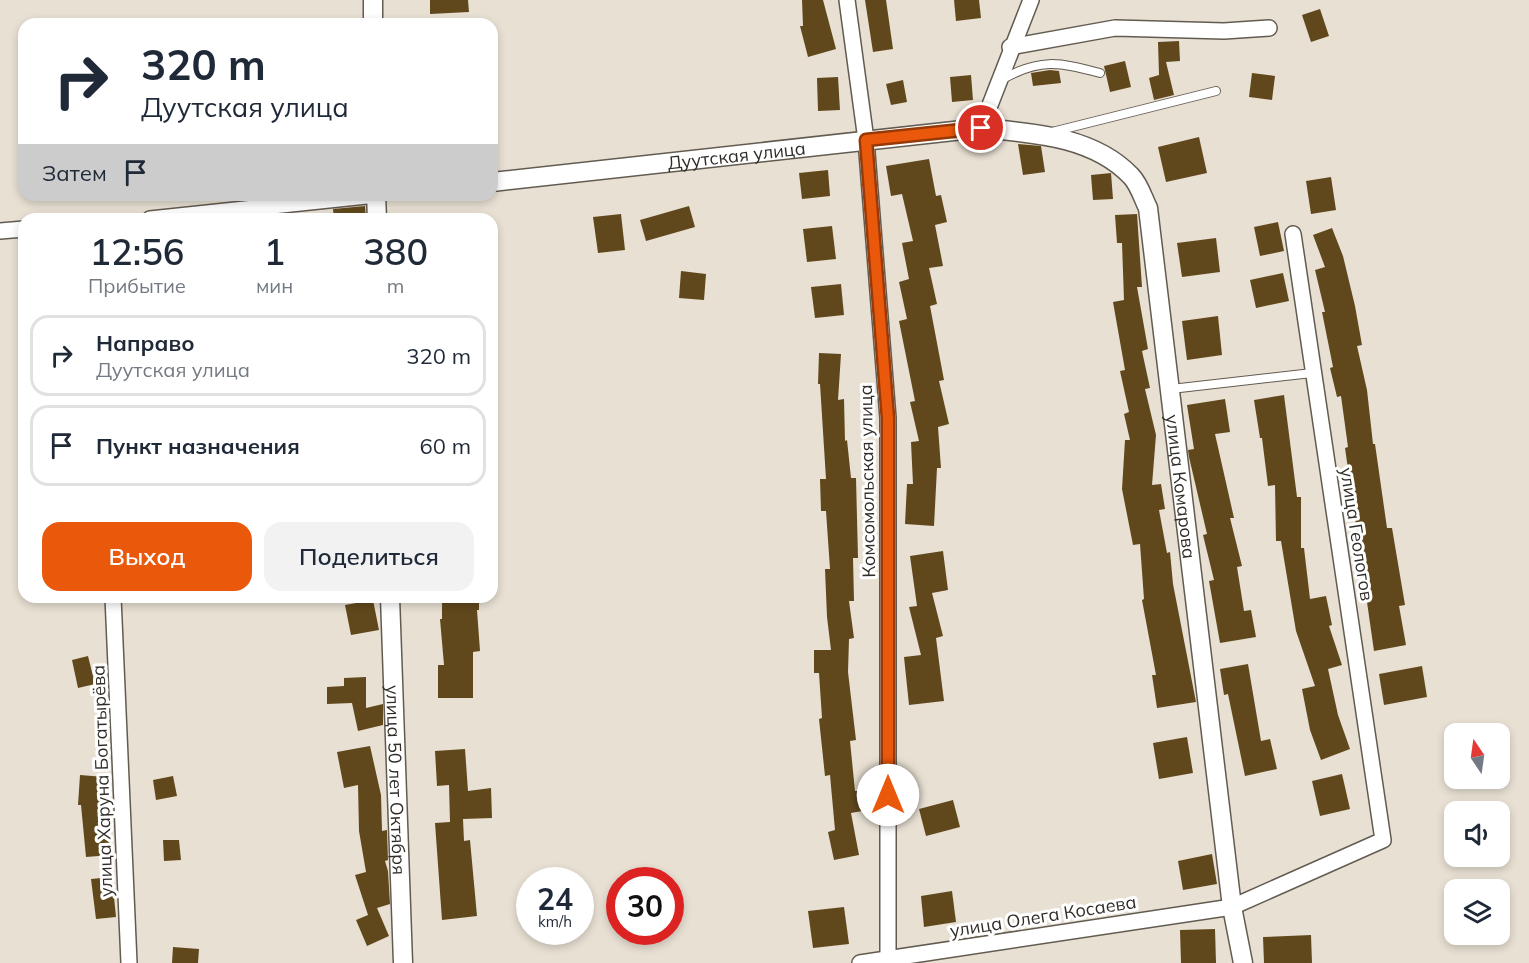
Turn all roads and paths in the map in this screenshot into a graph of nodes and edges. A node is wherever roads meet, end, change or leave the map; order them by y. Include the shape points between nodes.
1 (373, 0) edge
2 (847, 0) edge
3 (1031, 0) edge
4 (373, 18) edge
5 (1269, 28) dead end
6 (1010, 47) junction
7 (1100, 73) dead end
8 (997, 82) junction
9 (1216, 91) dead end
10 (981, 128) junction
11 (1042, 134) junction
12 (866, 140) junction
13 (498, 181) edge
14 (320, 201) edge
15 (207, 213) edge
16 (18, 230) edge
17 (0, 231) edge
18 (1293, 234) dead end
19 (1312, 373) junction
20 (1170, 389) junction
21 (113, 603) edge
22 (390, 603) edge
23 (1383, 840) joint
24 (1232, 908) junction
25 (888, 961) edge
26 (129, 963) edge
27 (403, 963) edge
28 (860, 963) edge
29 (1243, 963) edge

1 - 4 street
2 - 12 street, Комсомольская улица
3 - 6 street
5 - 6 street via 1224,32 1115,28
6 - 8 street
7 - 8 lane via 1061,63 1037,64
8 - 10 street
9 - 11 lane
10 - 11 street, улица Комарова
10 - 12 street, Дуутская улица
11 - 20 street, улица Комарова via 1102,153 1132,177 1138,187 1148,208
12 - 13 street, Дуутская улица
12 - 25 street, Комсомольская улица via 888,418
14 - 15 street
16 - 17 street
18 - 19 street, улица Геологов
19 - 20 lane
19 - 23 street, улица Геологов
20 - 24 street, улица Комарова
21 - 26 street, улица Харуна Богатырёва
22 - 27 street, улица 50 лет Октября
23 - 24 street, улица Олега Косаева
24 - 25 street, улица Олега Косаева
24 - 29 street, улица Комарова
25 - 28 street, улица Олега Косаева

